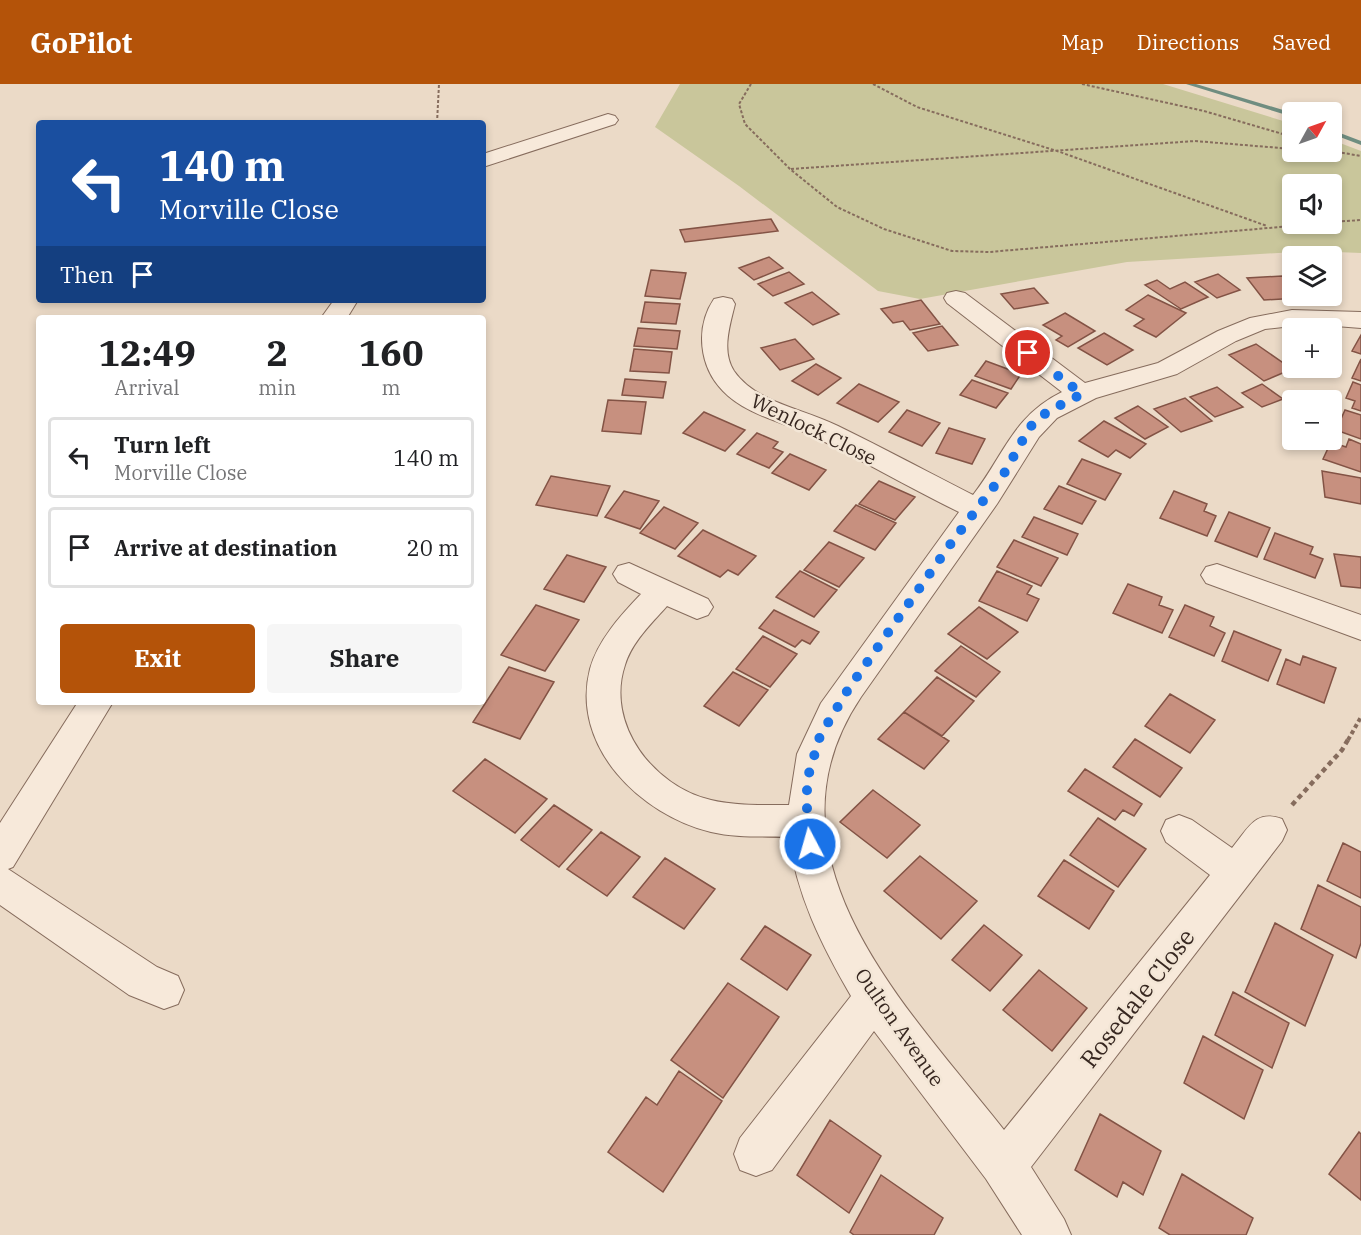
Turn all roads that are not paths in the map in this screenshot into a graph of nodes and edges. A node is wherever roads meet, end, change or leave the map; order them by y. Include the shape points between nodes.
1 (608, 120) dead end
2 (486, 160) edge
3 (956, 298) dead end
4 (723, 304) dead end
5 (1361, 320) edge
6 (1082, 394) junction
7 (977, 509) junction
8 (629, 574) dead end
9 (1217, 575) dead end
10 (663, 591) junction
11 (697, 607) dead end
12 (1361, 628) edge
13 (94, 705) edge
14 (807, 821) junction
15 (1269, 830) road end
16 (1179, 831) dead end
17 (0, 855) edge
18 (1236, 872) junction
19 (0, 883) edge
20 (164, 990) dead end
21 (875, 998) junction
22 (756, 1154) dead end
23 (1004, 1166) junction
24 (1048, 1235) edge

1 - 2 street
3 - 6 street
4 - 7 street, Wenlock Close via 714,338 717,364 743,394 825,430
5 - 6 street, Oulton Avenue via 1303,317 1248,326 1179,364
6 - 7 street, Oulton Avenue via 1047,412 1030,427 1005,472
7 - 14 street, Oulton Avenue via 849,688 820,736 807,780
8 - 10 street
9 - 12 street
10 - 11 street
10 - 14 street via 618,643 607,667 604,714 613,741 630,765 678,804 710,816
13 - 17 street
14 - 21 street, Oulton Avenue via 813,867 828,912
15 - 18 street, Rosedale Close
16 - 18 street
18 - 23 street, Rosedale Close
19 - 20 street via 143,981
21 - 22 street
21 - 23 street, Oulton Avenue
23 - 24 street, Oulton Avenue

